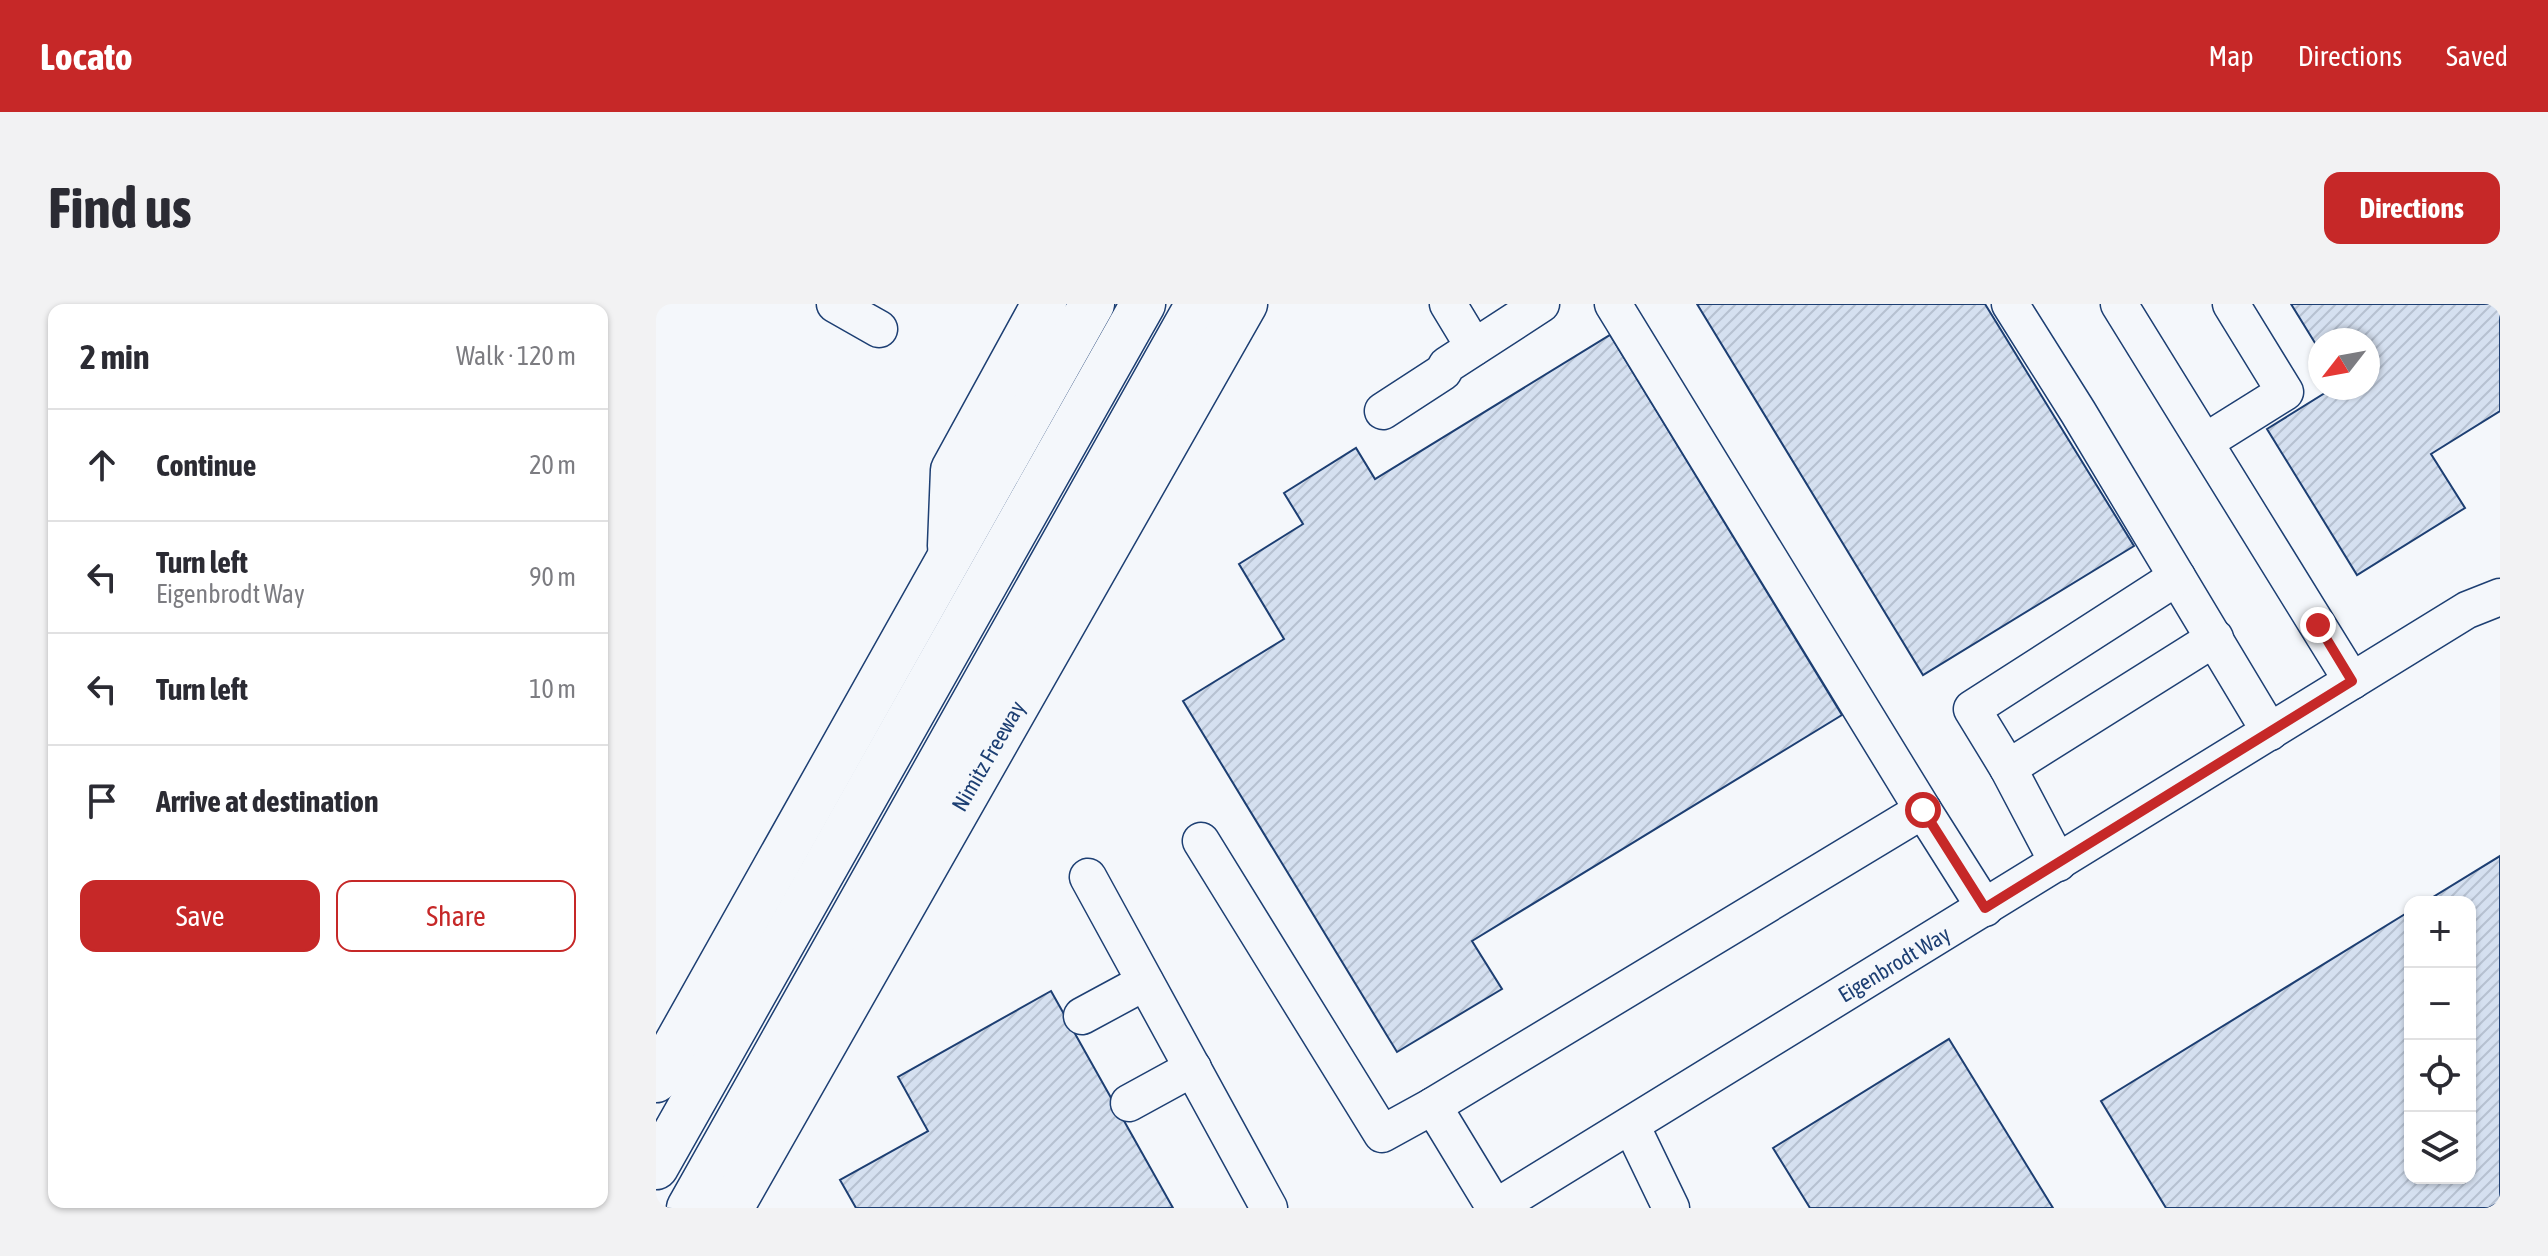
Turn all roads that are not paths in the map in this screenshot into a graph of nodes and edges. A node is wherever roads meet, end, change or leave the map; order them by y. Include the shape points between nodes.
1 (835, 304) edge
2 (1044, 304) edge
3 (1092, 304) edge
4 (1143, 304) edge
5 (1198, 304) edge
6 (1245, 304) edge
7 (1448, 304) edge
8 (1541, 304) edge
9 (1613, 304) edge
10 (2010, 304) edge
11 (2119, 304) edge
12 (2231, 304) edge
13 (879, 329) dead end
14 (1474, 347) junction
15 (1383, 411) dead end
16 (2205, 442) junction
17 (949, 555) junction
18 (2177, 577) junction
19 (2500, 597) edge
20 (2215, 638) junction
21 (2352, 681) junction
22 (2270, 732) junction
23 (2008, 768) junction
24 (1923, 810) junction
25 (1201, 841) dead end
26 (2058, 863) junction
27 (1088, 877) dead end
28 (1985, 908) junction
29 (1145, 982) junction
30 (1082, 1016) dead end
31 (1193, 1068) junction
32 (656, 1080) edge
33 (1129, 1103) dead end
34 (1433, 1106) junction
35 (1631, 1125) junction
36 (656, 1167) edge
37 (689, 1208) edge
38 (731, 1208) edge
39 (1269, 1208) edge
40 (1495, 1208) edge
41 (1671, 1208) edge

1 - 13 street
2 - 17 highway via 953,470
3 - 17 highway
4 - 36 highway
5 - 37 highway
6 - 38 highway, Nimitz Freeway
7 - 14 street
8 - 14 street
9 - 24 street
10 - 18 street
11 - 16 street
12 - 16 street via 2285,392
14 - 15 street
16 - 21 street
17 - 32 highway
18 - 20 street
18 - 23 street via 1972,709
19 - 21 street, Eigenbrodt Way via 2467,610
20 - 22 street
20 - 23 street
21 - 22 street, Eigenbrodt Way
22 - 26 street, Eigenbrodt Way
23 - 26 street
24 - 28 street
24 - 34 street
25 - 34 street via 1382,1134
26 - 28 street, Eigenbrodt Way
27 - 29 street
28 - 35 street, Eigenbrodt Way
29 - 30 street
29 - 31 street
31 - 33 street
31 - 39 street
34 - 40 street
35 - 40 street, Eigenbrodt Way
35 - 41 street

